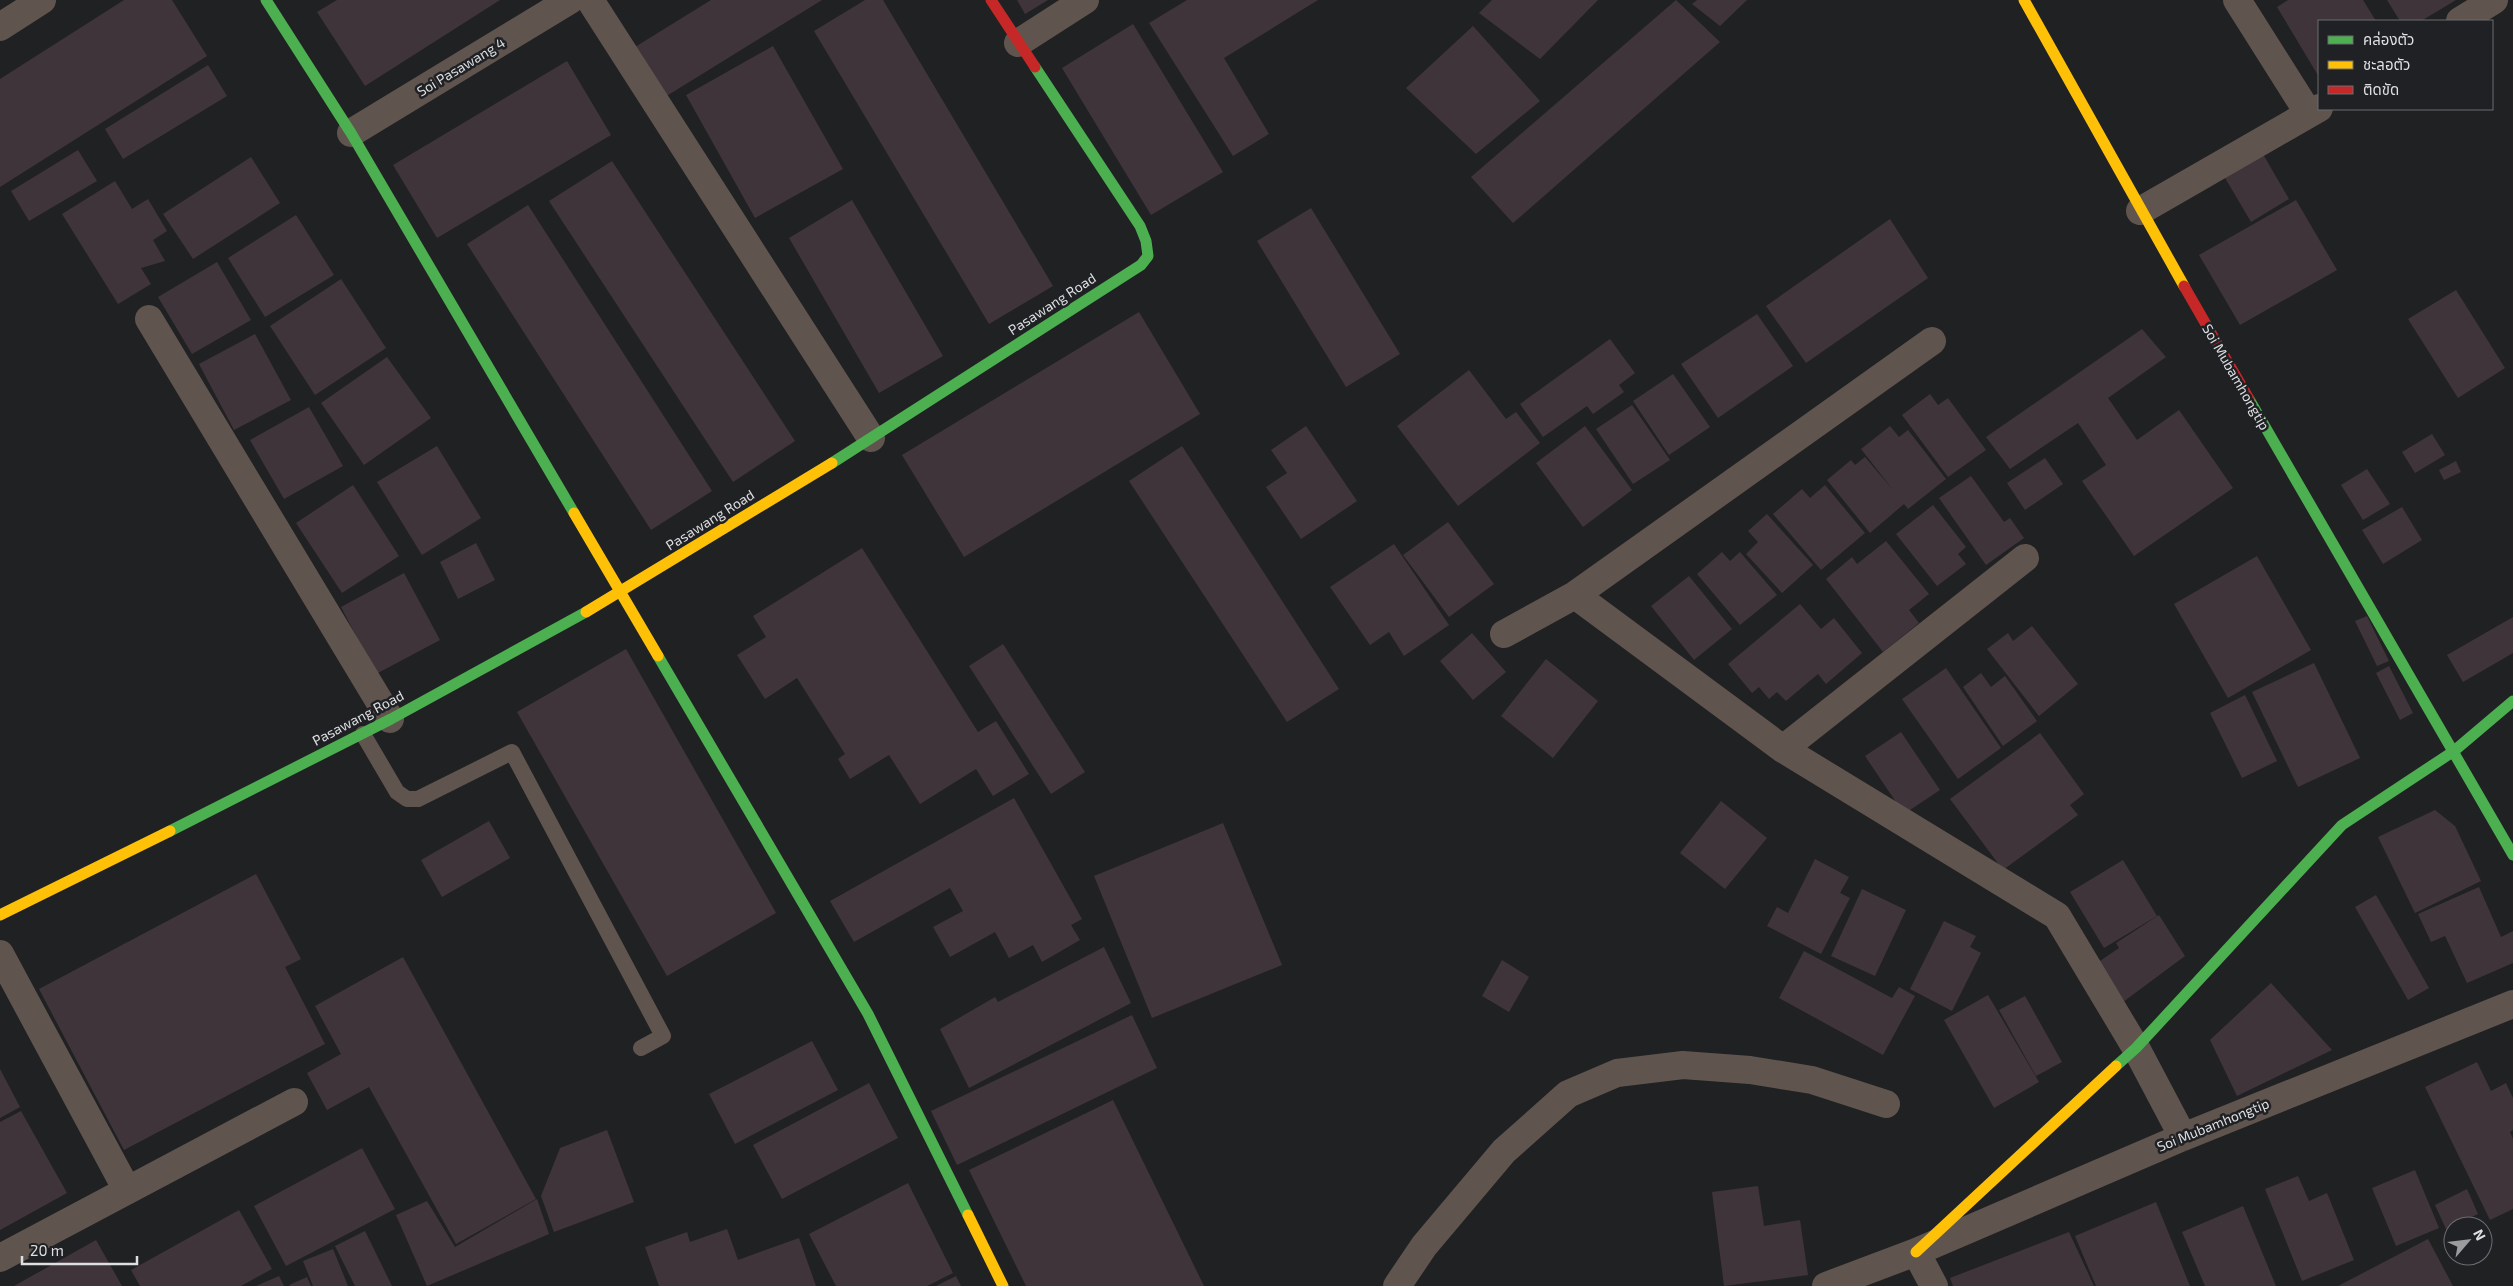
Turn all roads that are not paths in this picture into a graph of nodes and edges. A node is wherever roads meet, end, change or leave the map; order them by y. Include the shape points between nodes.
1 (42, 0) edge
2 (266, 0) edge
3 (570, 0) edge
4 (590, 0) edge
5 (991, 0) edge
6 (1084, 0) edge
7 (2024, 0) edge
8 (2237, 0) edge
9 (2494, 0) edge
10 (2462, 20) edge
11 (0, 27) edge
12 (1018, 42) junction
13 (2314, 111) edge
14 (352, 133) junction
15 (2140, 211) junction
16 (149, 319) dead end
17 (1932, 341) dead end
18 (871, 438) junction
19 (2025, 558) dead end
20 (621, 592) junction
21 (1575, 595) junction
22 (1504, 634) dead end
23 (2513, 701) edge
24 (390, 719) junction
25 (363, 734) junction
26 (1783, 749) junction
27 (2454, 751) junction
28 (2513, 855) edge
29 (0, 916) edge
30 (0, 954) edge
31 (2513, 1004) edge
32 (641, 1048) dead end
33 (2136, 1048) junction
34 (294, 1102) dead end
35 (1886, 1104) dead end
36 (2183, 1137) junction
37 (127, 1190) junction
38 (1916, 1252) junction
39 (0, 1258) edge
40 (1003, 1286) edge
41 (1397, 1286) edge
42 (1826, 1286) edge
43 (1934, 1286) edge

1 - 11 street
2 - 14 street
3 - 14 street, Soi Pasawang 4
4 - 18 street
5 - 12 street, Pasawang Road
6 - 12 street
7 - 15 street, Soi Mubamhongtip
8 - 13 street
9 - 10 street
12 - 18 street, Pasawang Road via 1140,226 1148,256 1141,265
13 - 15 street
14 - 20 street
15 - 27 street, Soi Mubamhongtip
16 - 24 street
17 - 21 street
18 - 20 street, Pasawang Road
19 - 26 street
20 - 24 street, Pasawang Road
20 - 40 street via 868,1014
21 - 22 street
21 - 26 street
23 - 27 street
24 - 25 street, Pasawang Road
25 - 29 street, Pasawang Road
25 - 32 lane via 397,792 407,799 418,799 512,752 663,1036
26 - 33 street via 2057,916
27 - 28 street, Soi Mubamhongtip
27 - 33 street via 2342,825
30 - 37 street
31 - 36 street, Soi Mubamhongtip
33 - 36 street
33 - 38 street
34 - 37 street
35 - 41 street via 1812,1080 1750,1070 1683,1065 1617,1073 1568,1094 1504,1151 1424,1246
36 - 38 street, Soi Mubamhongtip
37 - 39 street
38 - 42 street, Soi Mubamhongtip
38 - 43 street

